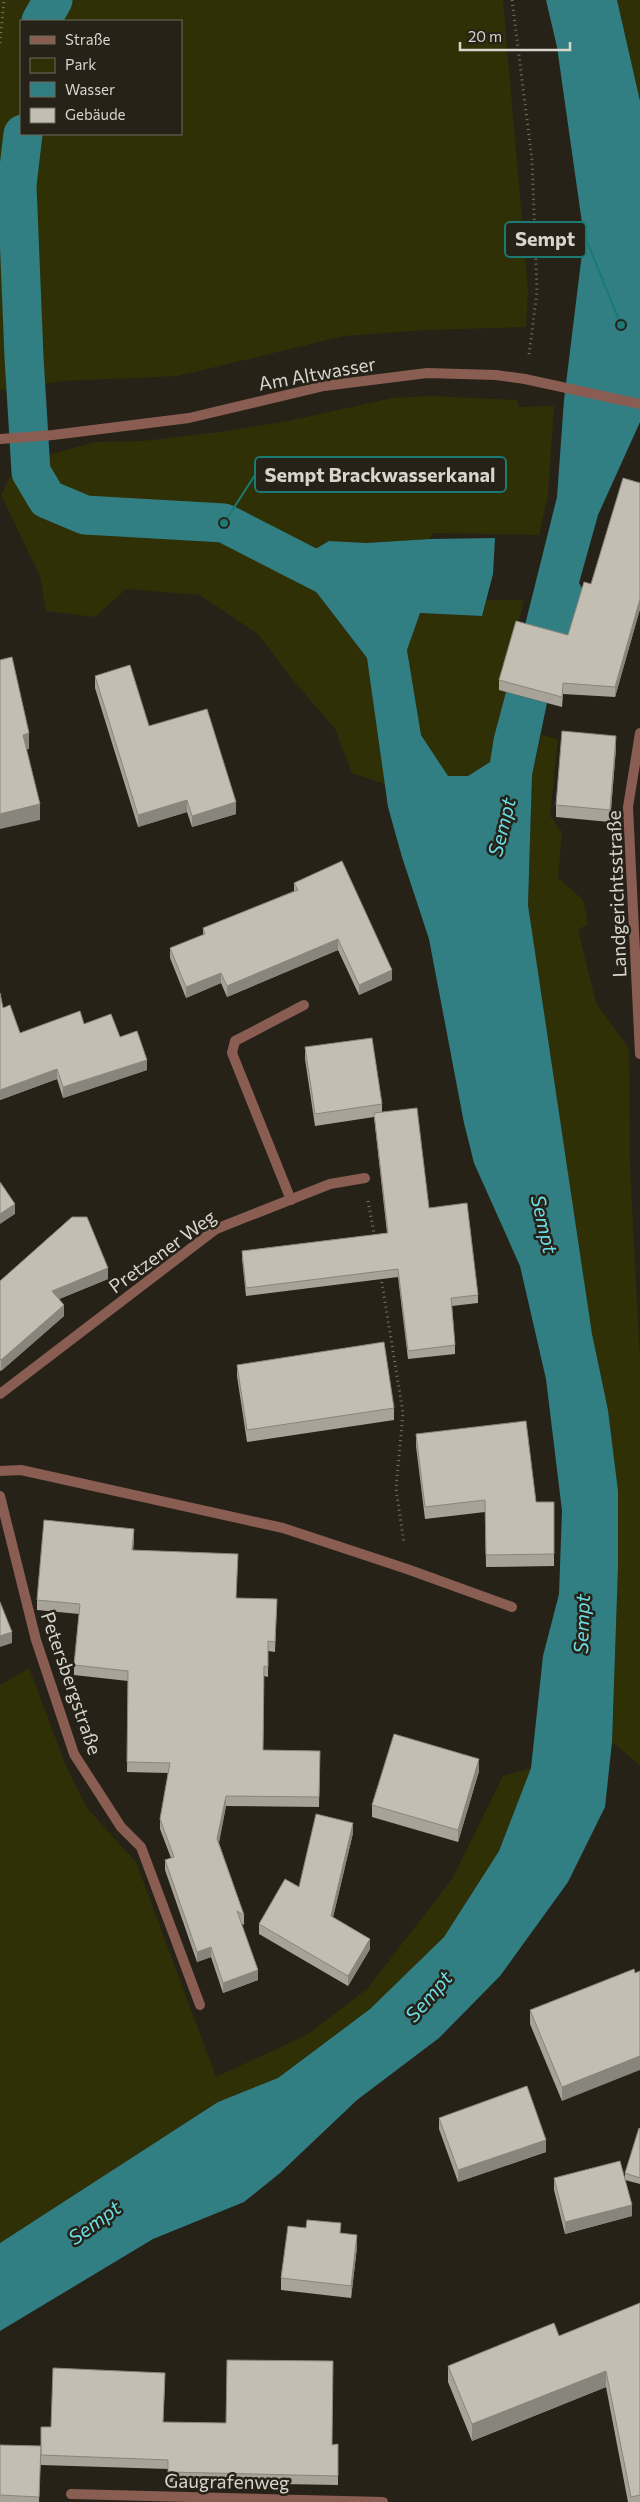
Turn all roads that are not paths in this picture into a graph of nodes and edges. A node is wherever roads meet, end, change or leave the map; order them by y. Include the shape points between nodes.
1 (640, 404) edge
2 (0, 439) edge
3 (640, 733) edge
4 (304, 1005) dead end
5 (640, 1054) edge
6 (365, 1178) road end
7 (291, 1200) junction
8 (0, 1394) edge
9 (0, 1471) edge
10 (0, 1496) edge
11 (512, 1607) dead end
12 (200, 2005) dead end
13 (71, 2494) dead end
14 (383, 2502) edge

1 - 2 street, Am Altwasser via 562,385 496,374 427,373 324,386 189,418
3 - 5 street, Landgerichtsstraße via 628,807
4 - 7 street via 235,1041 232,1052
6 - 7 street, Pretzener Weg via 330,1184
7 - 8 street, Pretzener Weg via 216,1229
9 - 11 street via 21,1470 283,1528
10 - 12 street, Petersbergstraße via 36,1640 74,1754 121,1827 141,1848
13 - 14 street, Gaugrafenweg

